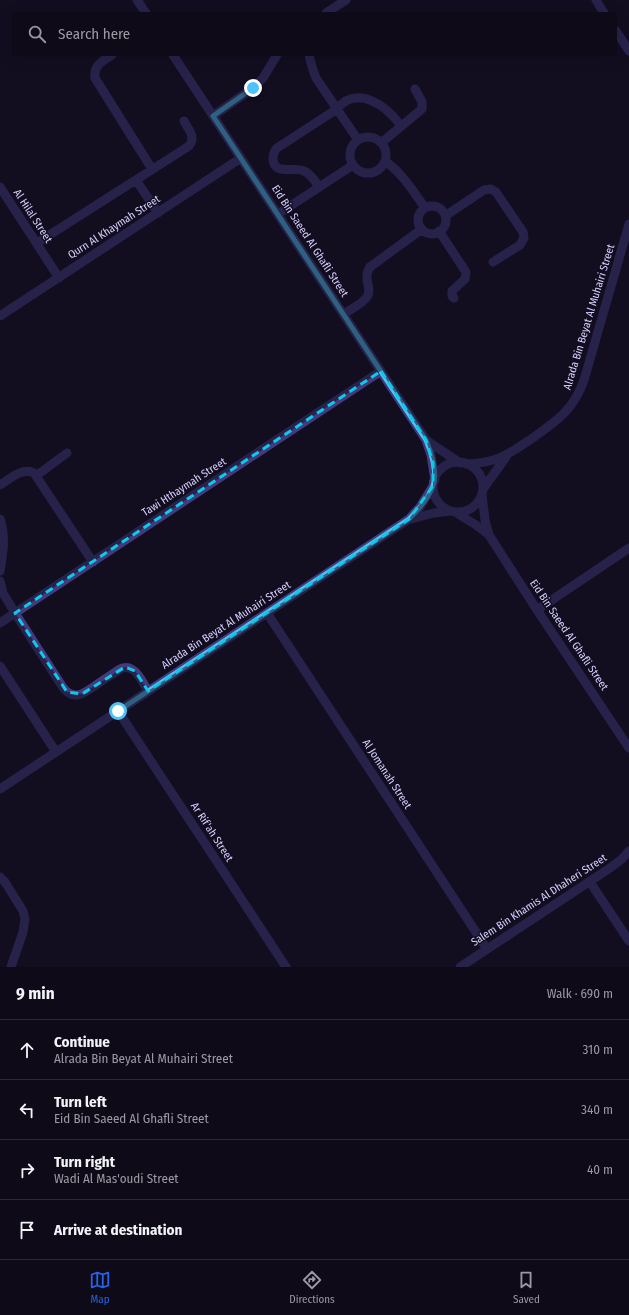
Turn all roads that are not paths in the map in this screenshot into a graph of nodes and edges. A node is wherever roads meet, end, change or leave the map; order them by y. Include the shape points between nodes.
1 (137, 0) edge
2 (346, 0) edge
3 (596, 0) edge
4 (145, 12) edge
5 (328, 12) edge
6 (603, 12) edge
7 (617, 33) edge
8 (629, 51) edge
9 (111, 56) edge
10 (174, 56) edge
11 (276, 56) edge
12 (309, 56) edge
13 (415, 89) dead end
14 (337, 109) junction
15 (213, 116) junction
16 (184, 121) dead end
17 (401, 126) junction
18 (358, 140) junction
19 (381, 142) junction
20 (241, 158) junction
21 (385, 161) junction
22 (353, 165) junction
23 (152, 170) junction
24 (136, 180) junction
25 (0, 187) edge
26 (319, 187) junction
27 (425, 208) junction
28 (158, 213) junction
29 (278, 214) junction
30 (445, 216) junction
31 (629, 224) edge
32 (422, 229) junction
33 (439, 231) junction
34 (37, 243) junction
35 (493, 262) dead end
36 (59, 278) junction
37 (454, 298) dead end
38 (344, 314) junction
39 (0, 316) edge
40 (381, 371) junction
41 (426, 440) junction
42 (67, 454) dead end
43 (506, 456) junction
44 (463, 463) junction
45 (36, 476) junction
46 (434, 483) junction
47 (0, 485) edge
48 (482, 492) junction
49 (453, 511) junction
50 (0, 519) edge
51 (409, 519) junction
52 (489, 535) junction
53 (629, 548) edge
54 (92, 562) junction
55 (0, 571) edge
56 (0, 581) edge
57 (537, 610) junction
58 (267, 612) junction
59 (15, 614) junction
60 (0, 623) edge
61 (0, 666) edge
62 (148, 691) junction
63 (118, 711) junction
64 (629, 748) edge
65 (56, 752) junction
66 (0, 789) edge
67 (629, 850) edge
68 (0, 877) edge
69 (590, 882) junction
70 (629, 941) edge
71 (487, 949) junction
72 (11, 967) edge
73 (286, 967) edge
74 (460, 967) edge

1 - 4 street
2 - 5 street
3 - 6 street
7 - 8 street
9 - 23 street via 98,65 95,78
10 - 15 street, Eid Bin Saeed Al Ghafli Street
11 - 15 street via 263,78 253,88
12 - 14 street via 313,72
13 - 17 street via 422,102 422,109
14 - 17 street via 349,100 364,98 386,110
14 - 18 street
14 - 26 street via 278,148 273,154 273,162 278,168 306,171
15 - 20 street, Eid Bin Saeed Al Ghafli Street
16 - 23 street via 192,135 192,141
17 - 19 street
18 - 19 street via 372,138
18 - 22 street via 352,146 350,154
19 - 21 street via 386,151
20 - 28 street, Qurn Al Khaymah Street
20 - 29 street, Eid Bin Saeed Al Ghafli Street
21 - 22 street via 379,170 370,173 360,172
21 - 27 street via 403,178
22 - 26 street
23 - 24 street
24 - 28 street
24 - 34 street
25 - 34 street, Al Hilal Street
26 - 29 street
27 - 30 street via 437,207
27 - 32 street via 418,218
28 - 36 street, Qurn Al Khaymah Street
29 - 38 street, Eid Bin Saeed Al Ghafli Street
30 - 33 street via 444,226
30 - 35 street via 484,190 496,192 523,232 524,238 520,245
31 - 43 street, Alrada Bin Beyat Al Muhairi Street via 578,397 560,418
32 - 33 street via 430,233
32 - 38 street via 370,267 366,274 369,291 367,297
33 - 37 street via 466,272 465,280 452,291
34 - 36 street, Al Hilal Street
36 - 39 street, Qurn Al Khaymah Street
38 - 40 street, Eid Bin Saeed Al Ghafli Street
40 - 41 street, Eid Bin Saeed Al Ghafli Street
40 - 54 street, Tawi Hthaymah Street
41 - 44 street, Eid Bin Saeed Al Ghafli Street
41 - 46 street, Eid Bin Saeed Al Ghafli Street via 433,463
42 - 45 street
43 - 44 street, Alrada Bin Beyat Al Muhairi Street via 487,462
43 - 48 street, Alrada Bin Beyat Al Muhairi Street
44 - 46 street via 447,465 438,474
44 - 48 street via 477,471 483,482
45 - 47 street via 30,471 23,471
45 - 54 street
46 - 49 street via 436,498 440,504
46 - 51 street, Alrada Bin Beyat Al Muhairi Street via 420,507
48 - 49 street via 479,500 471,508 466,511
48 - 52 street, Eid Bin Saeed Al Ghafli Street via 483,511
49 - 51 street, Alrada Bin Beyat Al Muhairi Street via 425,514
49 - 52 street, Eid Bin Saeed Al Ghafli Street
50 - 55 street via 4,540
51 - 58 street, Alrada Bin Beyat Al Muhairi Street
52 - 57 street, Eid Bin Saeed Al Ghafli Street
53 - 57 street
54 - 59 street, Tawi Hthaymah Street
56 - 59 street via 3,593
57 - 64 street, Eid Bin Saeed Al Ghafli Street
58 - 62 street, Alrada Bin Beyat Al Muhairi Street
58 - 71 street, Al Jomanah Street
59 - 60 street, Tawi Hthaymah Street
59 - 62 street via 67,692 74,695 82,694 125,667 135,671
61 - 65 street
62 - 63 street, Alrada Bin Beyat Al Muhairi Street
63 - 65 street, Alrada Bin Beyat Al Muhairi Street
63 - 73 street, Ar Rif'ah Street
65 - 66 street, Alrada Bin Beyat Al Muhairi Street
67 - 69 street, Salem Bin Khamis Al Dhaheri Street via 616,864
68 - 72 street via 25,919
69 - 70 street
69 - 71 street, Salem Bin Khamis Al Dhaheri Street
71 - 74 street, Salem Bin Khamis Al Dhaheri Street

